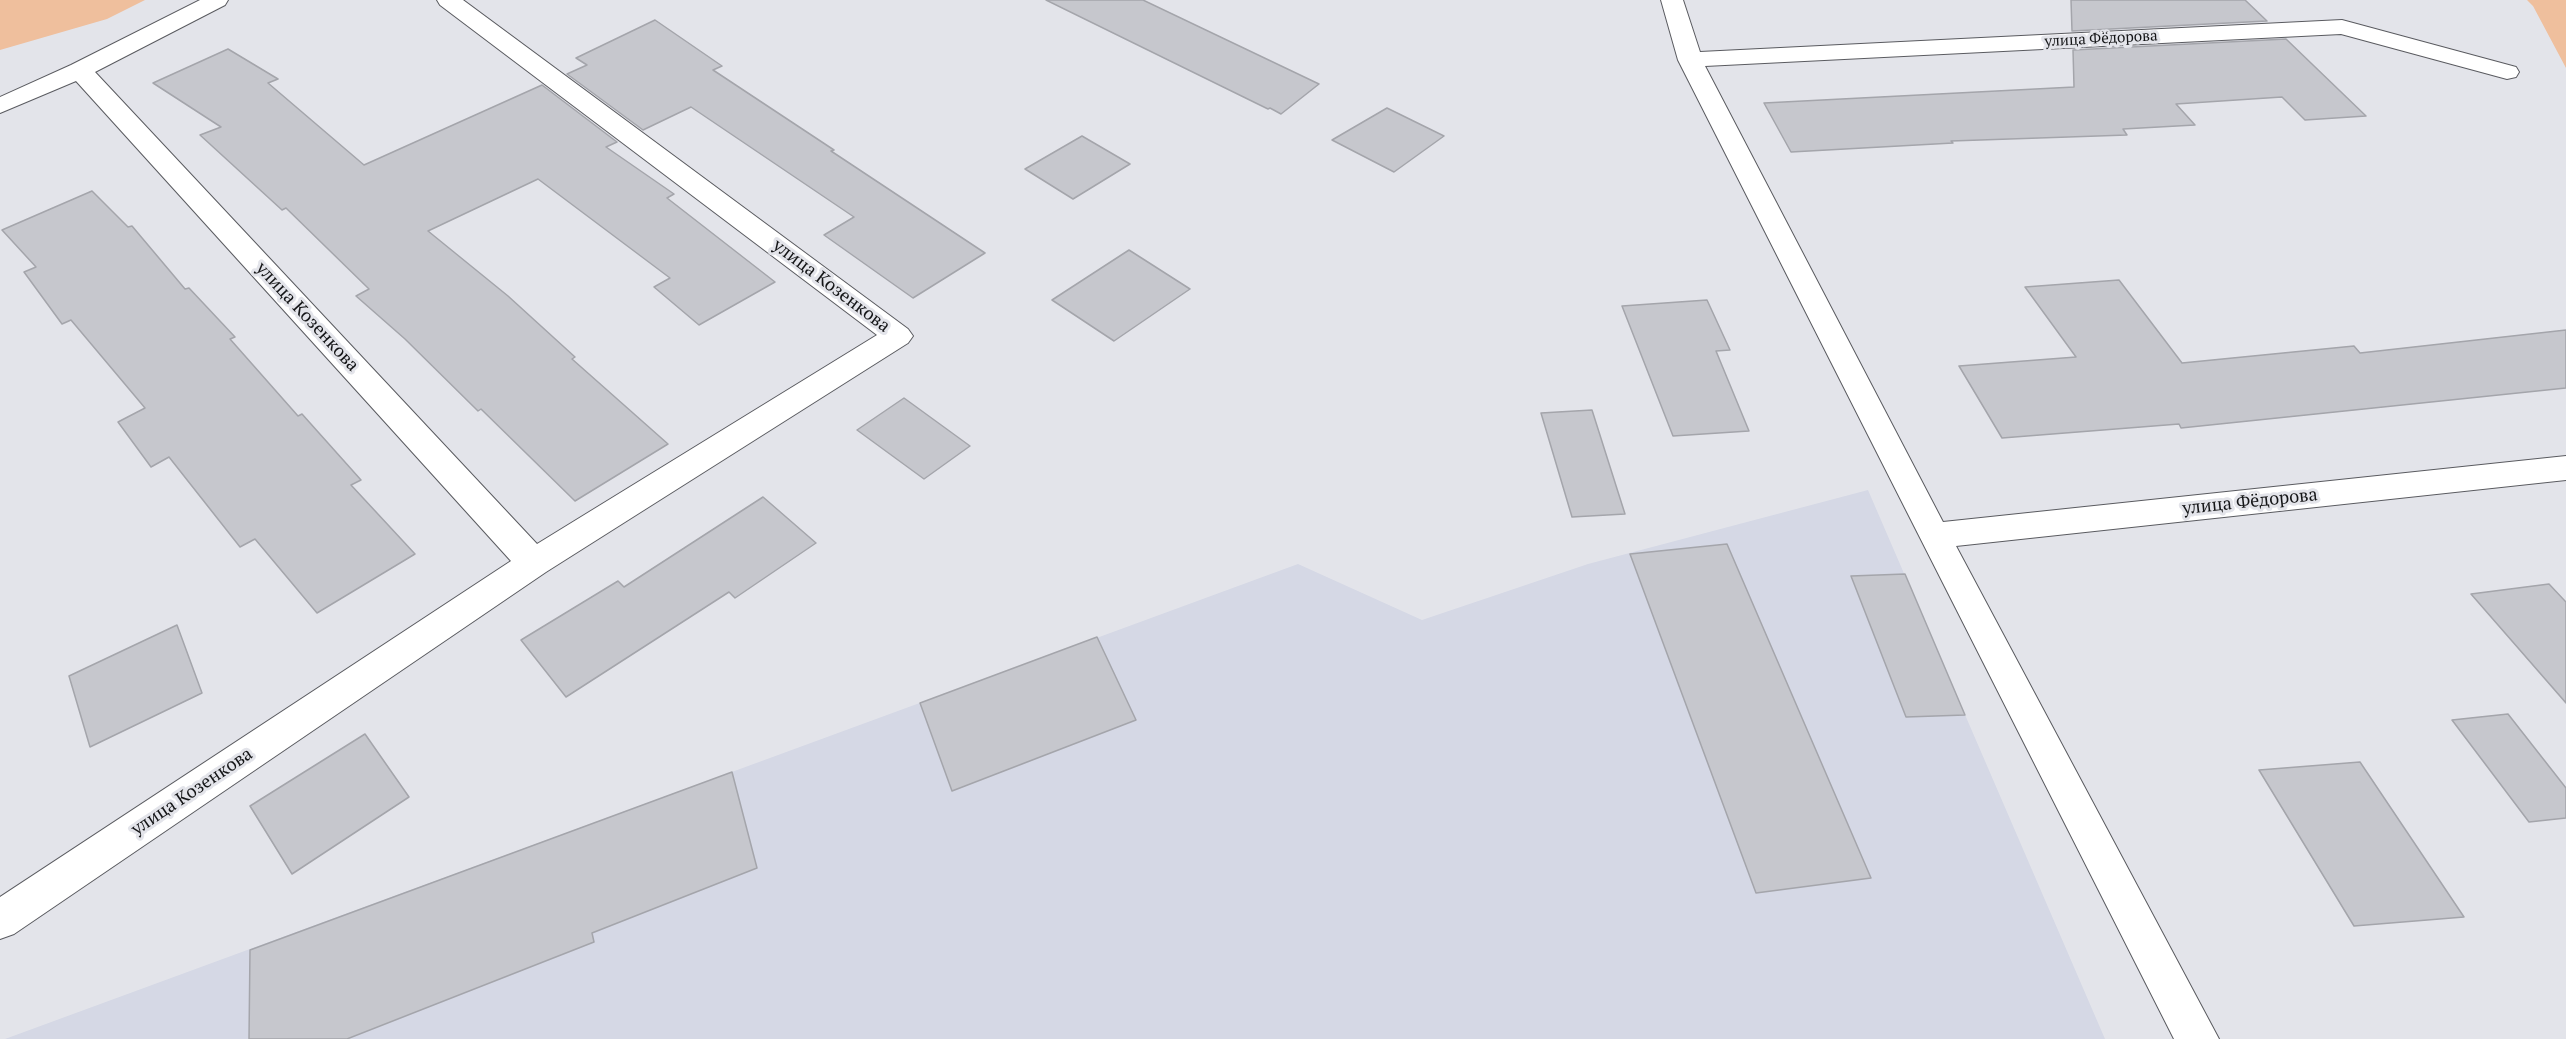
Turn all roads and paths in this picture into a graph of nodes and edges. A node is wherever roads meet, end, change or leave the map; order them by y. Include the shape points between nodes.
1 (218, 0) edge
2 (448, 0) edge
3 (1672, 0) edge
4 (1690, 60) junction
5 (80, 70) junction
6 (2507, 72) dead end
7 (0, 106) edge
8 (2566, 468) edge
9 (1934, 536) junction
10 (534, 563) junction
11 (0, 920) edge
12 (2197, 1039) edge

1 - 5 street
2 - 10 street, улица Козенкова via 898,336
3 - 4 street
4 - 6 street, улица Фёдорова via 2342,27
4 - 9 street
5 - 7 street
5 - 10 street, улица Козенкова
8 - 9 street, улица Фёдорова
9 - 12 street
10 - 11 street, улица Козенкова

